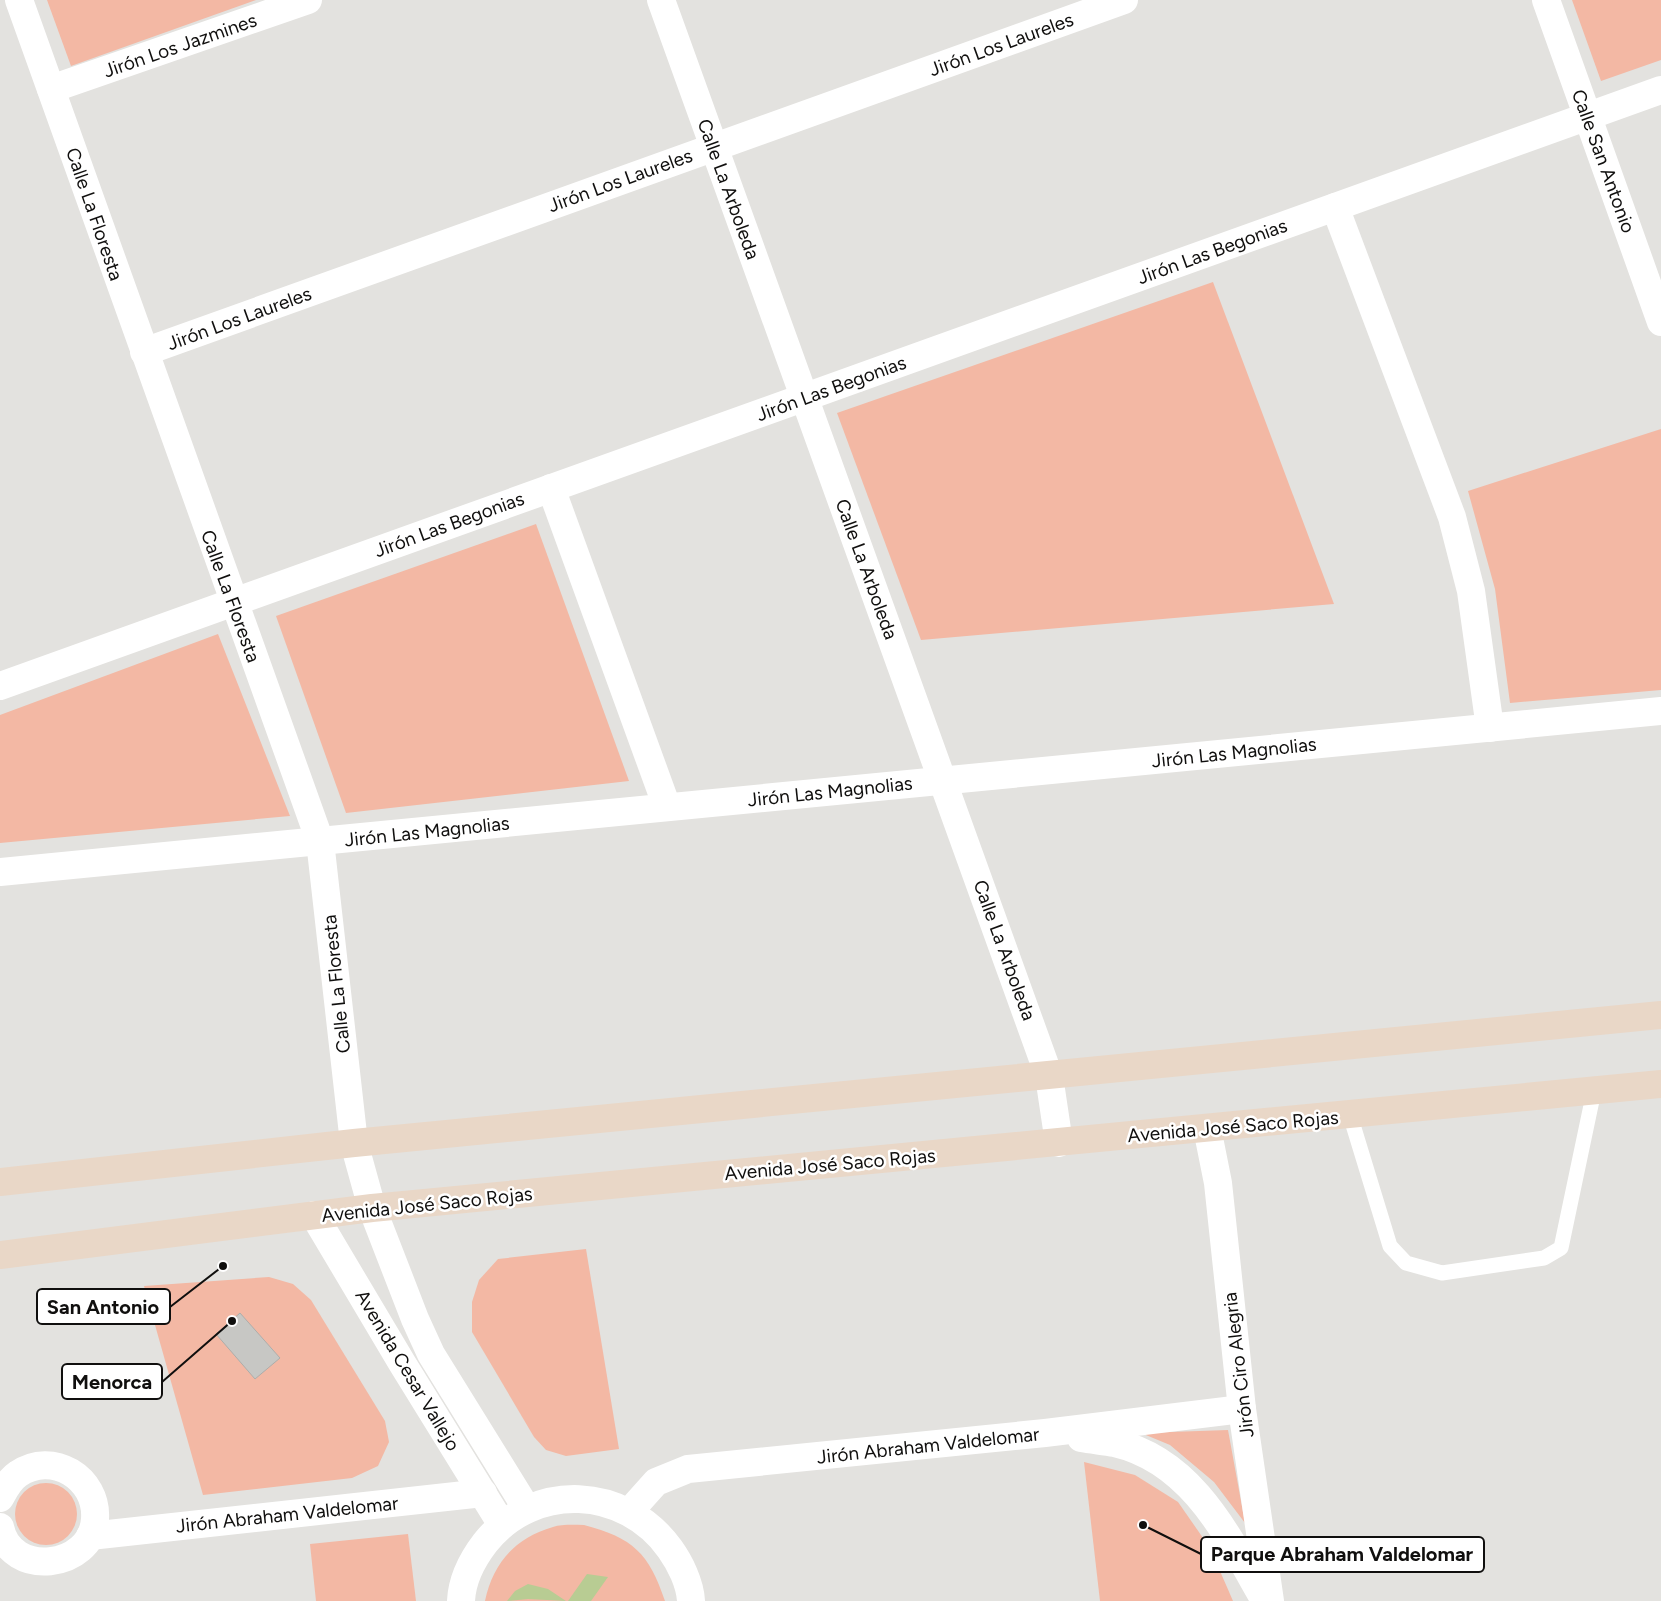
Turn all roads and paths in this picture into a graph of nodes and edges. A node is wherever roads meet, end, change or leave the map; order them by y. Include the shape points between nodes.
1 (19, 0) edge
2 (308, 0) edge
3 (661, 0) edge
4 (1124, 0) edge
5 (1546, 0) edge
6 (51, 89) junction
7 (1661, 90) edge
8 (1588, 116) junction
9 (714, 146) junction
10 (1335, 207) junction
11 (1661, 322) edge
12 (144, 352) junction
13 (804, 397) junction
14 (551, 488) junction
15 (234, 602) junction
16 (0, 686) edge
17 (1661, 711) edge
18 (1490, 728) junction
19 (944, 780) junction
20 (667, 807) junction
21 (320, 841) junction
22 (0, 872) edge
23 (1661, 1015) edge
24 (1049, 1076) junction
25 (1661, 1084) edge
26 (1594, 1091) junction
27 (1350, 1115) junction
28 (1207, 1128) junction
29 (1059, 1142) junction
30 (354, 1143) junction
31 (0, 1182) edge
32 (372, 1208) junction
33 (314, 1215) junction
34 (0, 1255) edge
35 (1242, 1409) junction
36 (1045, 1433) junction
37 (483, 1493) junction
38 (0, 1498) edge
39 (527, 1509) junction
40 (630, 1512) junction
41 (502, 1524) junction
42 (0, 1527) edge
43 (90, 1536) junction
44 (461, 1601) edge
45 (691, 1601) edge
46 (1266, 1601) edge
47 (1270, 1601) edge

1 - 6 street, Calle La Floresta
2 - 6 street, Jirón Los Jazmines
3 - 9 street, Calle La Arboleda
4 - 9 street, Jirón Los Laureles
5 - 8 street, Calle San Antonio
6 - 12 street, Calle La Floresta
7 - 8 street, Jirón Las Begonias
8 - 10 street, Jirón Las Begonias
8 - 11 street, Calle San Antonio
9 - 12 street, Jirón Los Laureles
9 - 13 street, Calle La Arboleda
10 - 13 street, Jirón Las Begonias
10 - 18 street via 1452,517 1471,591
12 - 15 street, Calle La Floresta
13 - 14 street, Jirón Las Begonias
13 - 19 street, Calle La Arboleda
14 - 15 street, Jirón Las Begonias
14 - 20 street
15 - 16 street, Jirón Las Begonias
15 - 21 street, Calle La Floresta
17 - 18 street, Jirón Las Magnolias
18 - 19 street, Jirón Las Magnolias
19 - 20 street, Jirón Las Magnolias
19 - 24 street, Calle La Arboleda
20 - 21 street, Jirón Las Magnolias
21 - 22 street, Jirón Las Magnolias
21 - 30 street, Calle La Floresta
23 - 24 main road
24 - 29 street, Calle La Arboleda
24 - 30 main road
25 - 26 main road, Avenida José Saco Rojas
26 - 27 main road, Avenida José Saco Rojas
26 - 27 lane via 1561,1248 1544,1258 1442,1273 1406,1263 1390,1246
27 - 28 main road, Avenida José Saco Rojas
28 - 29 main road, Avenida José Saco Rojas
28 - 35 street, Jirón Ciro Alegria via 1218,1183
29 - 32 main road, Avenida José Saco Rojas
30 - 31 main road
30 - 32 street, Calle La Floresta
32 - 33 main road, Avenida José Saco Rojas
32 - 39 street, Avenida Cesar Vallejo via 414,1319 431,1354
33 - 34 main road, Avenida José Saco Rojas
33 - 37 street, Avenida Cesar Vallejo
35 - 36 street, Jirón Abraham Valdelomar
35 - 47 street, Jirón Ciro Alegria
36 - 40 street, Jirón Abraham Valdelomar via 688,1469 656,1482
36 - 46 street via 1116,1443 1147,1455 1175,1473 1201,1496
37 - 41 street, Avenida Cesar Vallejo
37 - 43 street, Jirón Abraham Valdelomar
38 - 43 street via 18,1474 33,1467 65,1468 89,1489 95,1504
39 - 40 street via 559,1499 595,1500
39 - 41 street
40 - 45 street via 658,1533 679,1562
41 - 44 street via 474,1556 462,1588
42 - 43 street via 9,1545 21,1556 36,1561 68,1558 81,1549

